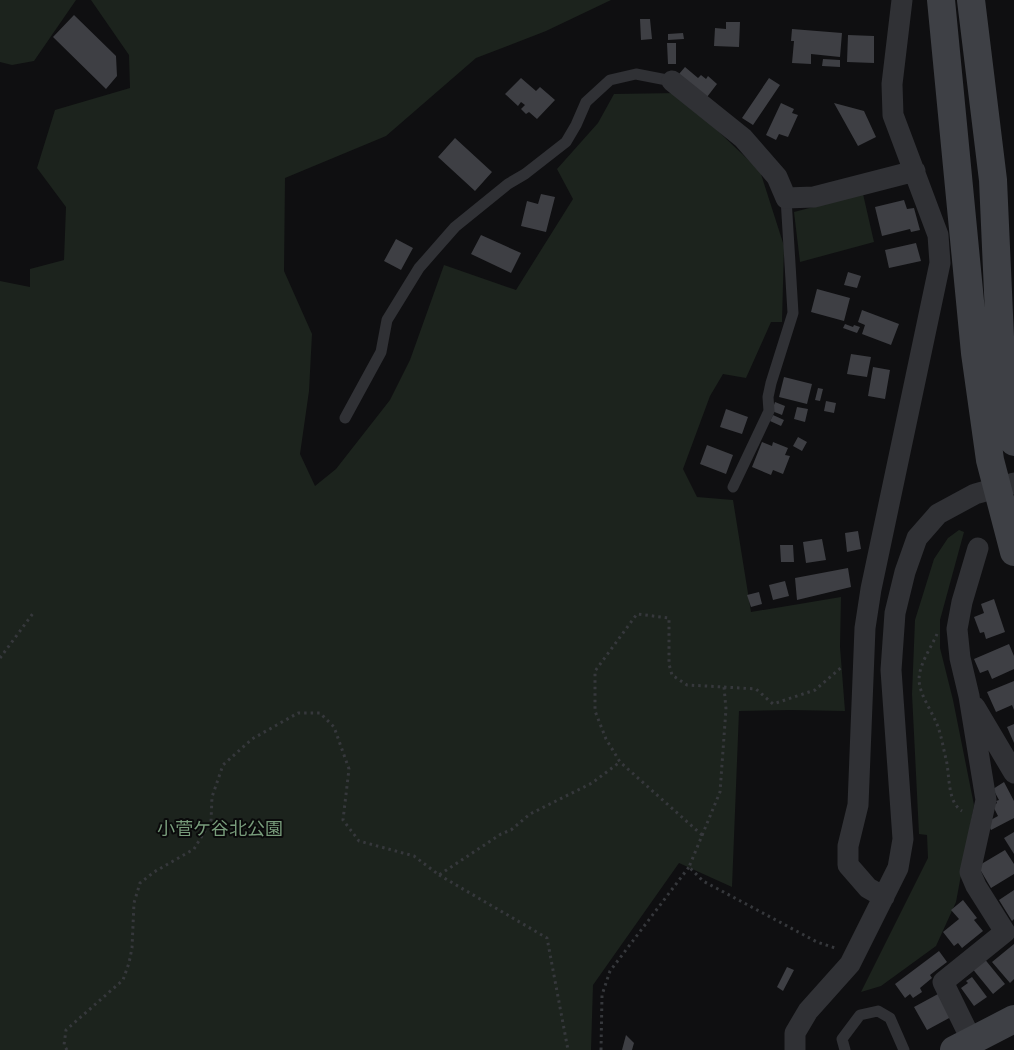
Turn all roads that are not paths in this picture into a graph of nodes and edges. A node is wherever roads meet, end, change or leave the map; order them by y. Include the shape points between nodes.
1 (902, 0) edge
2 (941, 0) edge
3 (971, 0) edge
4 (672, 81) joint
5 (915, 170) junction
6 (786, 198) junction
7 (345, 418) dead end
8 (1014, 442) edge
9 (1006, 485) edge
10 (733, 487) dead end
11 (978, 548) dead end
12 (1014, 552) edge
13 (969, 696) junction
14 (1014, 773) edge
15 (884, 897) junction
16 (1014, 1019) edge
17 (963, 1046) edge
18 (795, 1050) edge
19 (845, 1050) edge
20 (904, 1050) edge

1 - 5 street via 892,84 893,115
2 - 9 street via 975,353 990,460
3 - 8 street via 992,180 1000,336
4 - 6 street via 743,138 777,177
4 - 7 lane via 636,74 610,80 586,102 566,142 454,227 419,268 387,320 381,352
5 - 6 street via 814,197
5 - 15 street via 938,234 940,262 871,588 865,628 858,805 848,846 848,865 868,888
6 - 10 lane via 794,313 771,383 768,411
9 - 12 street
9 - 15 street via 975,494 938,514 917,538 906,572 895,613 890,670 903,839 898,868
11 - 13 street via 957,629
13 - 14 street
13 - 17 street via 986,800 970,872 1005,932 943,982
15 - 18 street via 850,964 808,1012 795,1033
16 - 17 street
19 - 20 lane via 842,1039 860,1015 878,1012 890,1018

